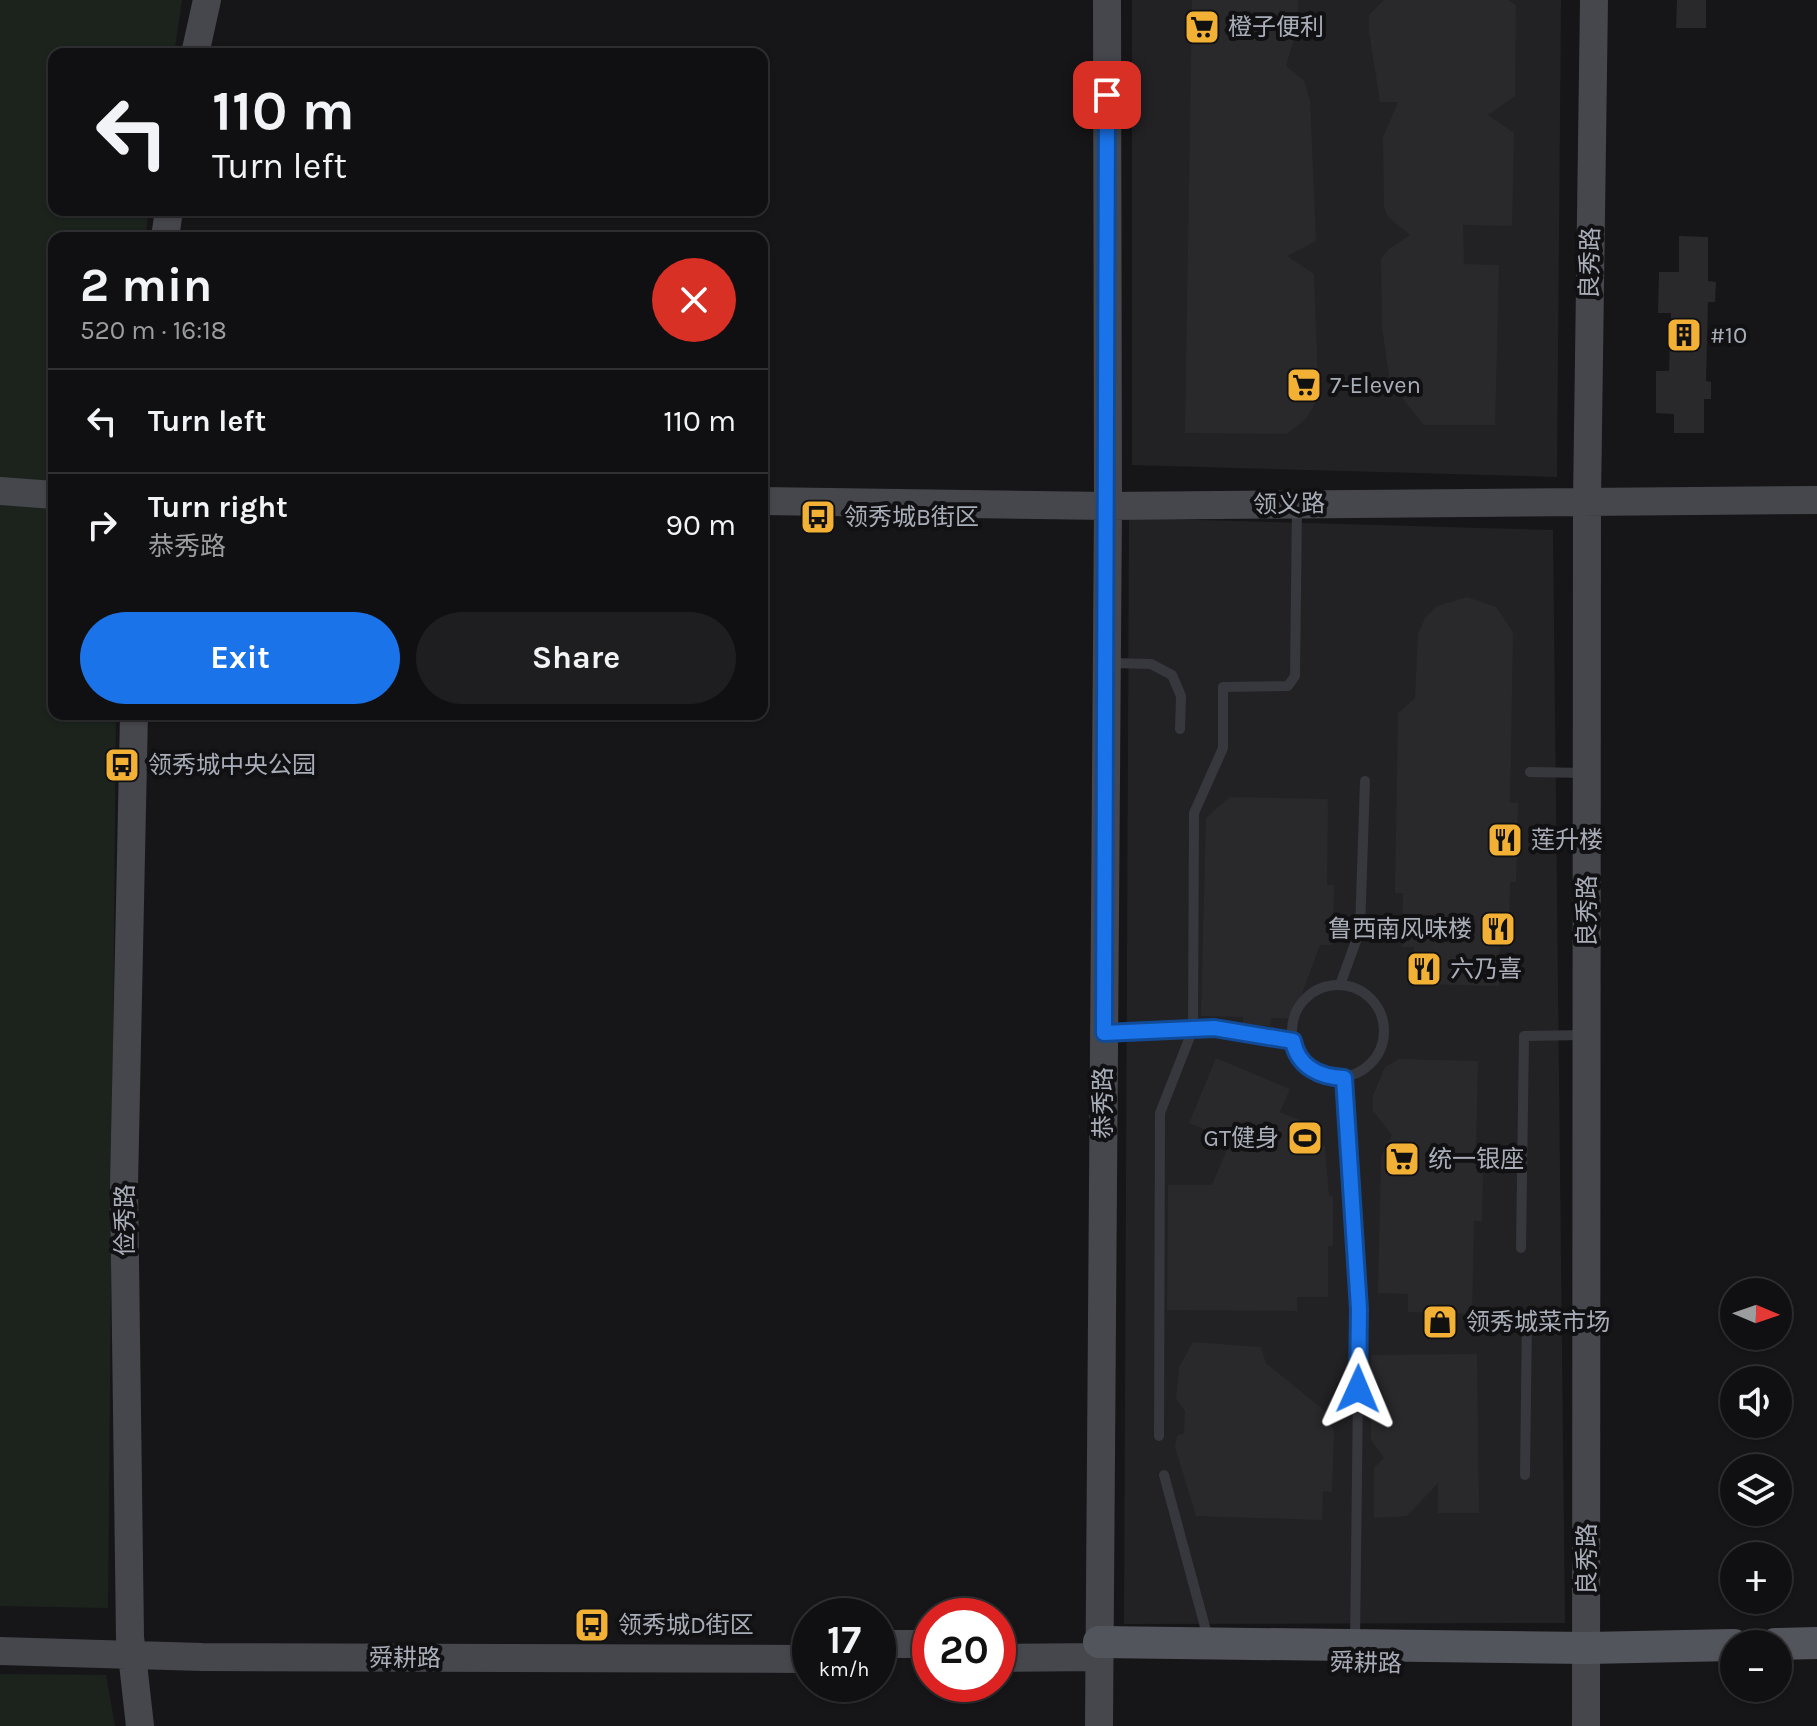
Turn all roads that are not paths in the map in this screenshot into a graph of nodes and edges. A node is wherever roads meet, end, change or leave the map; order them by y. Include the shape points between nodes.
1 (207, 0) edge
2 (1107, 0) edge
3 (1594, 0) edge
4 (196, 48) edge
5 (0, 491) edge
6 (48, 495) edge
7 (1817, 500) edge
8 (768, 501) edge
9 (1587, 501) junction
10 (1297, 504) junction
11 (1108, 506) junction
12 (1106, 663) junction
13 (134, 720) edge
14 (1180, 729) dead end
15 (1530, 772) dead end
16 (1587, 773) junction
17 (1365, 781) dead end
18 (1340, 985) junction
19 (1193, 1029) junction
20 (1104, 1033) junction
21 (1587, 1035) junction
22 (1293, 1041) junction
23 (1344, 1078) junction
24 (1521, 1248) dead end
25 (1587, 1315) junction
26 (1159, 1436) dead end
27 (1164, 1475) dead end
28 (1525, 1475) dead end
29 (0, 1635) edge
30 (1210, 1643) junction
31 (1817, 1643) edge
32 (1016, 1644) edge
33 (1792, 1644) edge
34 (131, 1645) junction
35 (792, 1645) edge
36 (1355, 1645) junction
37 (1720, 1646) edge
38 (1099, 1650) junction
39 (0, 1651) edge
40 (1587, 1656) junction
41 (1016, 1657) edge
42 (792, 1659) edge
43 (1720, 1662) edge
44 (1792, 1663) edge
45 (1817, 1663) edge
46 (140, 1726) edge
47 (1099, 1726) edge
48 (1586, 1726) edge

1 - 4 street
2 - 11 street, 恭秀路
3 - 9 street, 良秀路
5 - 6 street
7 - 9 street, 领义路
8 - 11 street, 领义路
9 - 10 street, 领义路
9 - 16 street, 良秀路
10 - 11 street, 领义路
10 - 19 lane via 1295,676 1288,686 1223,687 1223,748 1194,813
11 - 12 street, 恭秀路
12 - 14 lane via 1151,664 1172,675 1181,696
12 - 20 street, 恭秀路
13 - 34 street, 俭秀路 via 124,1186
15 - 16 lane
16 - 21 street, 良秀路
17 - 18 lane via 1360,930
18 - 22 lane via 1311,993 1300,1004 1293,1018
18 - 23 lane via 1368,996 1378,1007 1384,1037 1371,1065
19 - 20 lane
19 - 22 lane
19 - 26 lane via 1160,1113
20 - 38 street, 恭秀路
21 - 24 lane via 1524,1036
21 - 25 street, 良秀路
22 - 23 lane via 1314,1072
23 - 36 lane via 1359,1309
25 - 28 lane via 1527,1315
25 - 40 street, 良秀路
27 - 30 lane
29 - 34 street, 舜耕路
30 - 36 main road, 舜耕路
30 - 38 main road, 舜耕路
31 - 33 main road
32 - 38 street, 舜耕路
34 - 35 street, 舜耕路
34 - 39 street, 舜耕路
34 - 42 street, 舜耕路 via 263,1657
34 - 46 street, 俭秀路
36 - 40 main road, 舜耕路
37 - 40 main road, 舜耕路
38 - 40 main road, 舜耕路
38 - 41 street, 舜耕路
38 - 47 street, 恭秀路
40 - 43 main road, 舜耕路
40 - 48 street, 良秀路
44 - 45 main road

